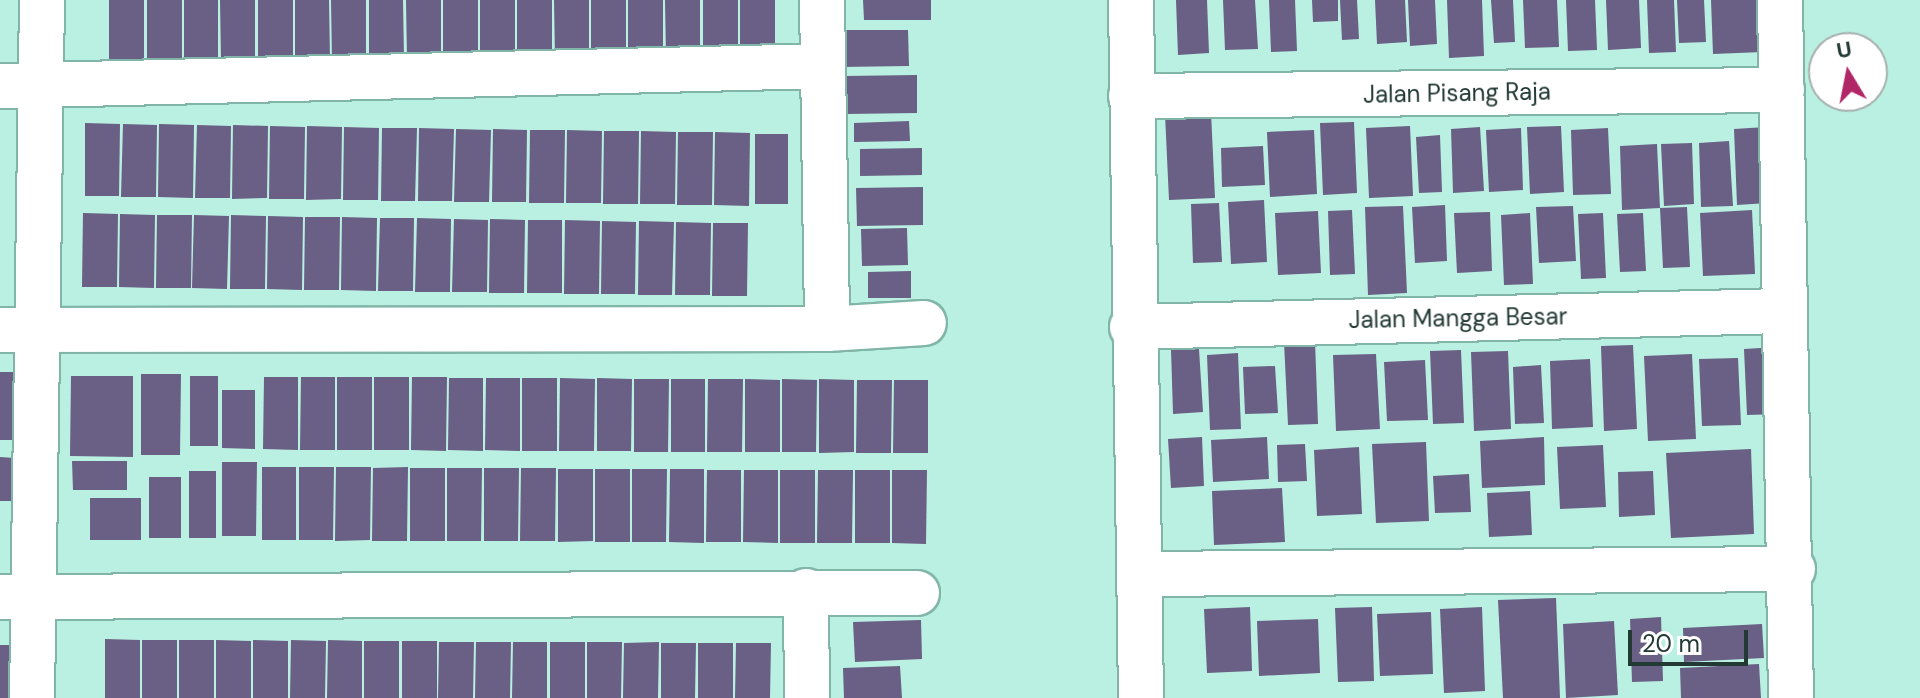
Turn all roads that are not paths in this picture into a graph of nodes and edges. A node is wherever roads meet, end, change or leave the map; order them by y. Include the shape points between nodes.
1 (42, 0) edge
2 (822, 0) edge
3 (1131, 0) edge
4 (1780, 0) edge
5 (822, 66) junction
6 (21, 86) edge
7 (1782, 90) junction
8 (1131, 96) junction
9 (1783, 311) junction
10 (924, 323) dead end
11 (1132, 327) junction
12 (827, 329) junction
13 (19, 330) edge
14 (1793, 569) junction
15 (1140, 574) junction
16 (806, 591) junction
17 (917, 593) dead end
18 (15, 598) edge
19 (32, 698) edge
20 (807, 698) edge
21 (1141, 698) edge
22 (1791, 698) edge

1 - 6 street
2 - 5 street
3 - 8 street
4 - 7 street
5 - 6 street
5 - 12 street
6 - 13 street
7 - 8 street, Jalan Pisang Raja
7 - 9 street
8 - 11 street
9 - 11 street, Jalan Mangga Besar
9 - 14 street
10 - 12 street
11 - 15 street
12 - 13 street
13 - 18 street
14 - 15 street
14 - 22 street
15 - 21 street
16 - 17 street
16 - 18 street
16 - 20 street
18 - 19 street

